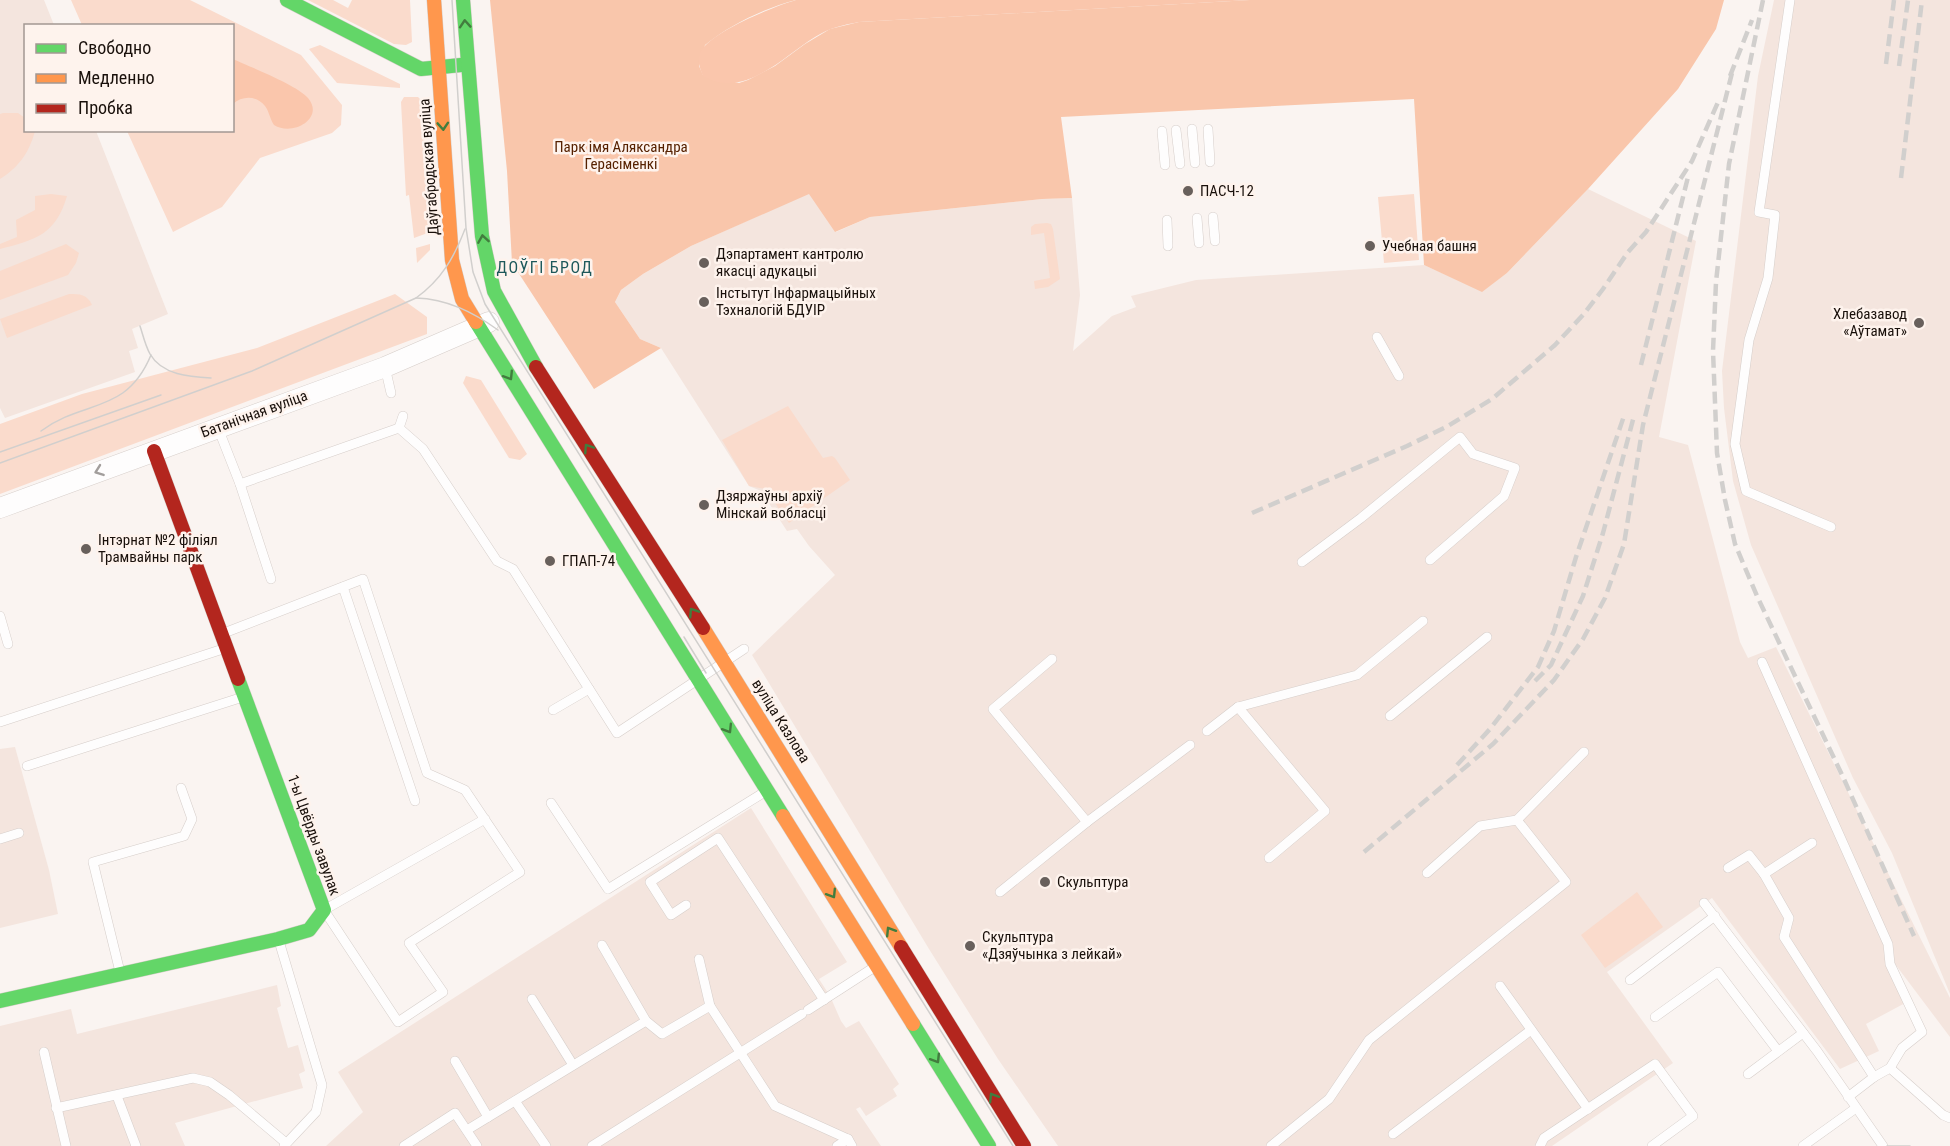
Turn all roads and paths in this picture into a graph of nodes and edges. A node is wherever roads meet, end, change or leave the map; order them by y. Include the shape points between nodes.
1 (287, 0) edge
2 (434, 0) edge
3 (463, 0) edge
4 (1790, 0) edge
5 (468, 65) junction
6 (439, 68) junction
7 (1192, 129) dead end
8 (1208, 129) dead end
9 (1176, 130) dead end
10 (1162, 131) dead end
11 (1210, 162) dead end
12 (1195, 163) dead end
13 (1180, 164) dead end
14 (1165, 165) dead end
15 (1213, 217) dead end
16 (1197, 218) dead end
17 (1167, 220) dead end
18 (1215, 241) dead end
19 (1199, 243) dead end
20 (1168, 246) dead end
21 (506, 315) junction
22 (478, 326) junction
23 (1377, 337) dead end
24 (384, 367) junction
25 (1399, 376) dead end
26 (391, 393) dead end
27 (403, 416) dead end
28 (218, 428) junction
29 (399, 428) junction
30 (154, 451) junction
31 (240, 484) junction
32 (0, 508) edge
33 (1831, 527) dead end
34 (1430, 560) dead end
35 (1302, 562) dead end
36 (271, 579) dead end
37 (343, 586) junction
38 (0, 616) edge
39 (1424, 621) dead end
40 (1487, 637) dead end
41 (225, 640) junction
42 (8, 644) dead end
43 (744, 649) dead end
44 (1052, 659) dead end
45 (725, 662) junction
46 (1762, 663) dead end
47 (697, 679) junction
48 (588, 689) junction
49 (245, 697) junction
50 (1238, 707) junction
51 (553, 710) dead end
52 (1390, 716) dead end
53 (0, 722) edge
54 (1207, 731) dead end
55 (1190, 744) dead end
56 (1584, 752) dead end
57 (27, 766) dead end
58 (181, 788) dead end
59 (767, 790) junction
60 (415, 801) dead end
61 (551, 803) dead end
62 (485, 819) junction
63 (1517, 820) junction
64 (1087, 822) junction
65 (19, 833) dead end
66 (0, 839) edge
67 (1812, 843) dead end
68 (1269, 858) dead end
69 (1728, 868) dead end
70 (1427, 873) dead end
71 (1764, 874) junction
72 (1000, 892) dead end
73 (1704, 903) dead end
74 (686, 905) dead end
75 (324, 910) junction
76 (1715, 916) junction
77 (278, 939) junction
78 (602, 945) dead end
79 (699, 959) dead end
80 (878, 966) junction
81 (120, 974) junction
82 (1630, 980) dead end
83 (1500, 986) dead end
84 (532, 999) dead end
85 (824, 1000) junction
86 (0, 1001) edge
87 (710, 1006) junction
88 (1655, 1017) dead end
89 (646, 1021) junction
90 (1531, 1030) junction
91 (1803, 1033) junction
92 (1778, 1051) junction
93 (44, 1052) dead end
94 (739, 1053) junction
95 (455, 1061) dead end
96 (573, 1065) junction
97 (1890, 1068) junction
98 (1748, 1074) dead end
99 (1874, 1077) junction
100 (117, 1096) junction
101 (1848, 1097) junction
102 (515, 1101) junction
103 (56, 1108) junction
104 (1856, 1108) junction
105 (1588, 1109) junction
106 (488, 1117) junction
107 (1950, 1118) edge
108 (467, 1130) junction
109 (992, 1134) edge
110 (1393, 1134) dead end
111 (850, 1143) edge
112 (285, 1145) edge
113 (66, 1146) edge
114 (136, 1146) edge
115 (404, 1146) edge
116 (477, 1146) edge
117 (546, 1146) edge
118 (592, 1146) edge
119 (837, 1146) edge
120 (1024, 1146) edge
121 (1271, 1146) edge
122 (1540, 1146) edge
123 (1652, 1146) edge
124 (1803, 1146) edge
125 (1883, 1146) edge

1 - 6 main road via 421,69
2 - 6 main road, Даўгабродская вуліца
5 -> 3 main road
4 - 33 lane via 1759,212 1774,215 1768,278 1749,340 1735,444 1746,491
5 - 6 main road
21 -> 5 main road via 494,291 482,236
6 -> 22 main road, Даўгабродская вуліца via 452,260 462,299
7 - 12 lane
8 - 11 lane
9 - 13 lane
10 - 14 lane
15 - 18 lane
16 - 19 lane
17 - 20 lane
21 - 22 street, Батанічная вуліца
45 -> 21 main road, вуліца Казлова
22 - 24 street, Батанічная вуліца
22 -> 47 main road, вуліца Казлова
23 - 25 lane
24 - 26 lane
24 - 28 street, Батанічная вуліца
27 - 29 lane
28 - 30 street, Батанічная вуліца
28 - 31 lane
29 - 31 lane
29 - 48 lane via 423,449 497,561 513,569
30 -> 32 street, Батанічная вуліца
30 - 41 main road, 1-ы Цвёрды завулак
31 - 36 lane
34 - 35 lane via 1504,496 1515,468 1473,454 1460,437
37 - 41 lane
37 - 60 lane
37 - 62 lane via 363,579 427,773 465,790
38 - 42 lane
39 - 50 lane via 1358,675
40 - 52 lane
41 - 49 main road, 1-ы Цвёрды завулак
41 - 53 lane
43 - 45 lane
44 - 64 lane via 993,709
45 - 47 lane
109 -> 45 main road, вуліца Казлова
46 - 97 lane via 1888,944 1890,964 1922,1032 1902,1048
47 - 48 lane via 617,733
47 -> 59 main road, вуліца Казлова
48 - 51 lane
49 - 57 lane
49 - 75 main road, 1-ы Цвёрды завулак
50 - 54 lane
50 - 68 lane via 1325,811
55 - 64 lane
56 - 63 lane
58 - 81 lane via 192,819 184,836 93,862
59 - 61 lane via 608,889
59 -> 80 main road, вуліца Казлова
62 - 75 lane
62 - 75 lane via 520,872 409,943 443,992 398,1022
63 - 70 lane via 1480,826
63 - 121 lane via 1566,882 1368,1040 1329,1099
64 - 72 lane
65 - 66 lane
67 - 71 lane
69 - 71 lane via 1749,855
71 - 99 lane via 1789,918 1784,937
73 - 76 lane
74 - 85 lane via 671,915 650,882 718,838
75 - 77 main road, 1-ы Цвёрды завулак via 309,930
76 - 82 lane
76 - 91 lane
77 - 81 main road, 1-ы Цвёрды завулак
77 - 112 lane via 322,1085 316,1113
78 - 89 lane
79 - 87 lane
80 - 85 lane
80 -> 109 main road, вуліца Казлова
81 - 86 main road, 1-ы Цвёрды завулак
83 - 90 lane
84 - 96 lane
85 - 94 lane
87 - 89 lane via 662,1034
87 - 94 lane
88 - 92 lane via 1718,972
89 - 96 lane
90 - 105 lane
90 - 110 lane
91 - 92 lane
91 - 101 lane
92 - 98 lane
93 - 103 lane
94 - 111 lane via 775,1106
94 - 118 lane
95 - 106 lane
96 - 102 lane
97 - 99 lane
97 - 107 lane
99 - 101 lane
100 - 103 lane
100 - 112 lane via 193,1078 210,1082
100 - 114 lane
101 - 104 lane
102 - 106 lane
102 - 117 lane
103 - 113 lane
104 - 124 lane
104 - 125 lane
105 - 122 lane via 1544,1138
105 - 123 lane via 1655,1064 1693,1116
106 - 108 lane
108 - 115 lane via 455,1113
108 - 116 lane
109 - 120 main road, вуліца Казлова
111 - 119 lane

